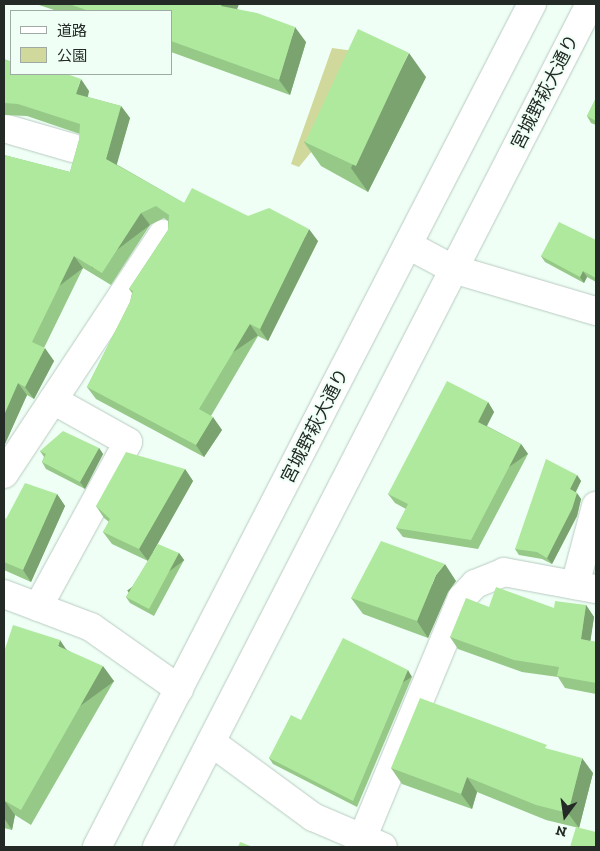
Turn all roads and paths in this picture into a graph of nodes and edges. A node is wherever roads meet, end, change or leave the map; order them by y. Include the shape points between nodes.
1 (532, 4) edge
2 (590, 4) edge
3 (4, 128) edge
4 (73, 148) dead end
5 (163, 234) edge
6 (408, 246) junction
7 (453, 270) junction
8 (596, 311) edge
9 (53, 400) junction
10 (4, 474) edge
11 (596, 506) edge
12 (586, 587) edge
13 (4, 594) edge
14 (38, 607) junction
15 (179, 688) junction
16 (211, 742) junction
17 (372, 843) edge
18 (97, 847) edge
19 (157, 847) edge

1 - 6 street, 宮城野萩大通り
2 - 7 street, 宮城野萩大通り
3 - 4 street
5 - 9 street
6 - 7 street
6 - 15 street, 宮城野萩大通り
7 - 8 street
7 - 16 street, 宮城野萩大通り
9 - 10 street
9 - 14 street via 128,442
11 - 12 street
12 - 17 street via 504,572 475,584 462,598
13 - 14 street
14 - 15 street via 91,627
15 - 18 street, 宮城野萩大通り
16 - 17 street via 314,817
16 - 19 street, 宮城野萩大通り

